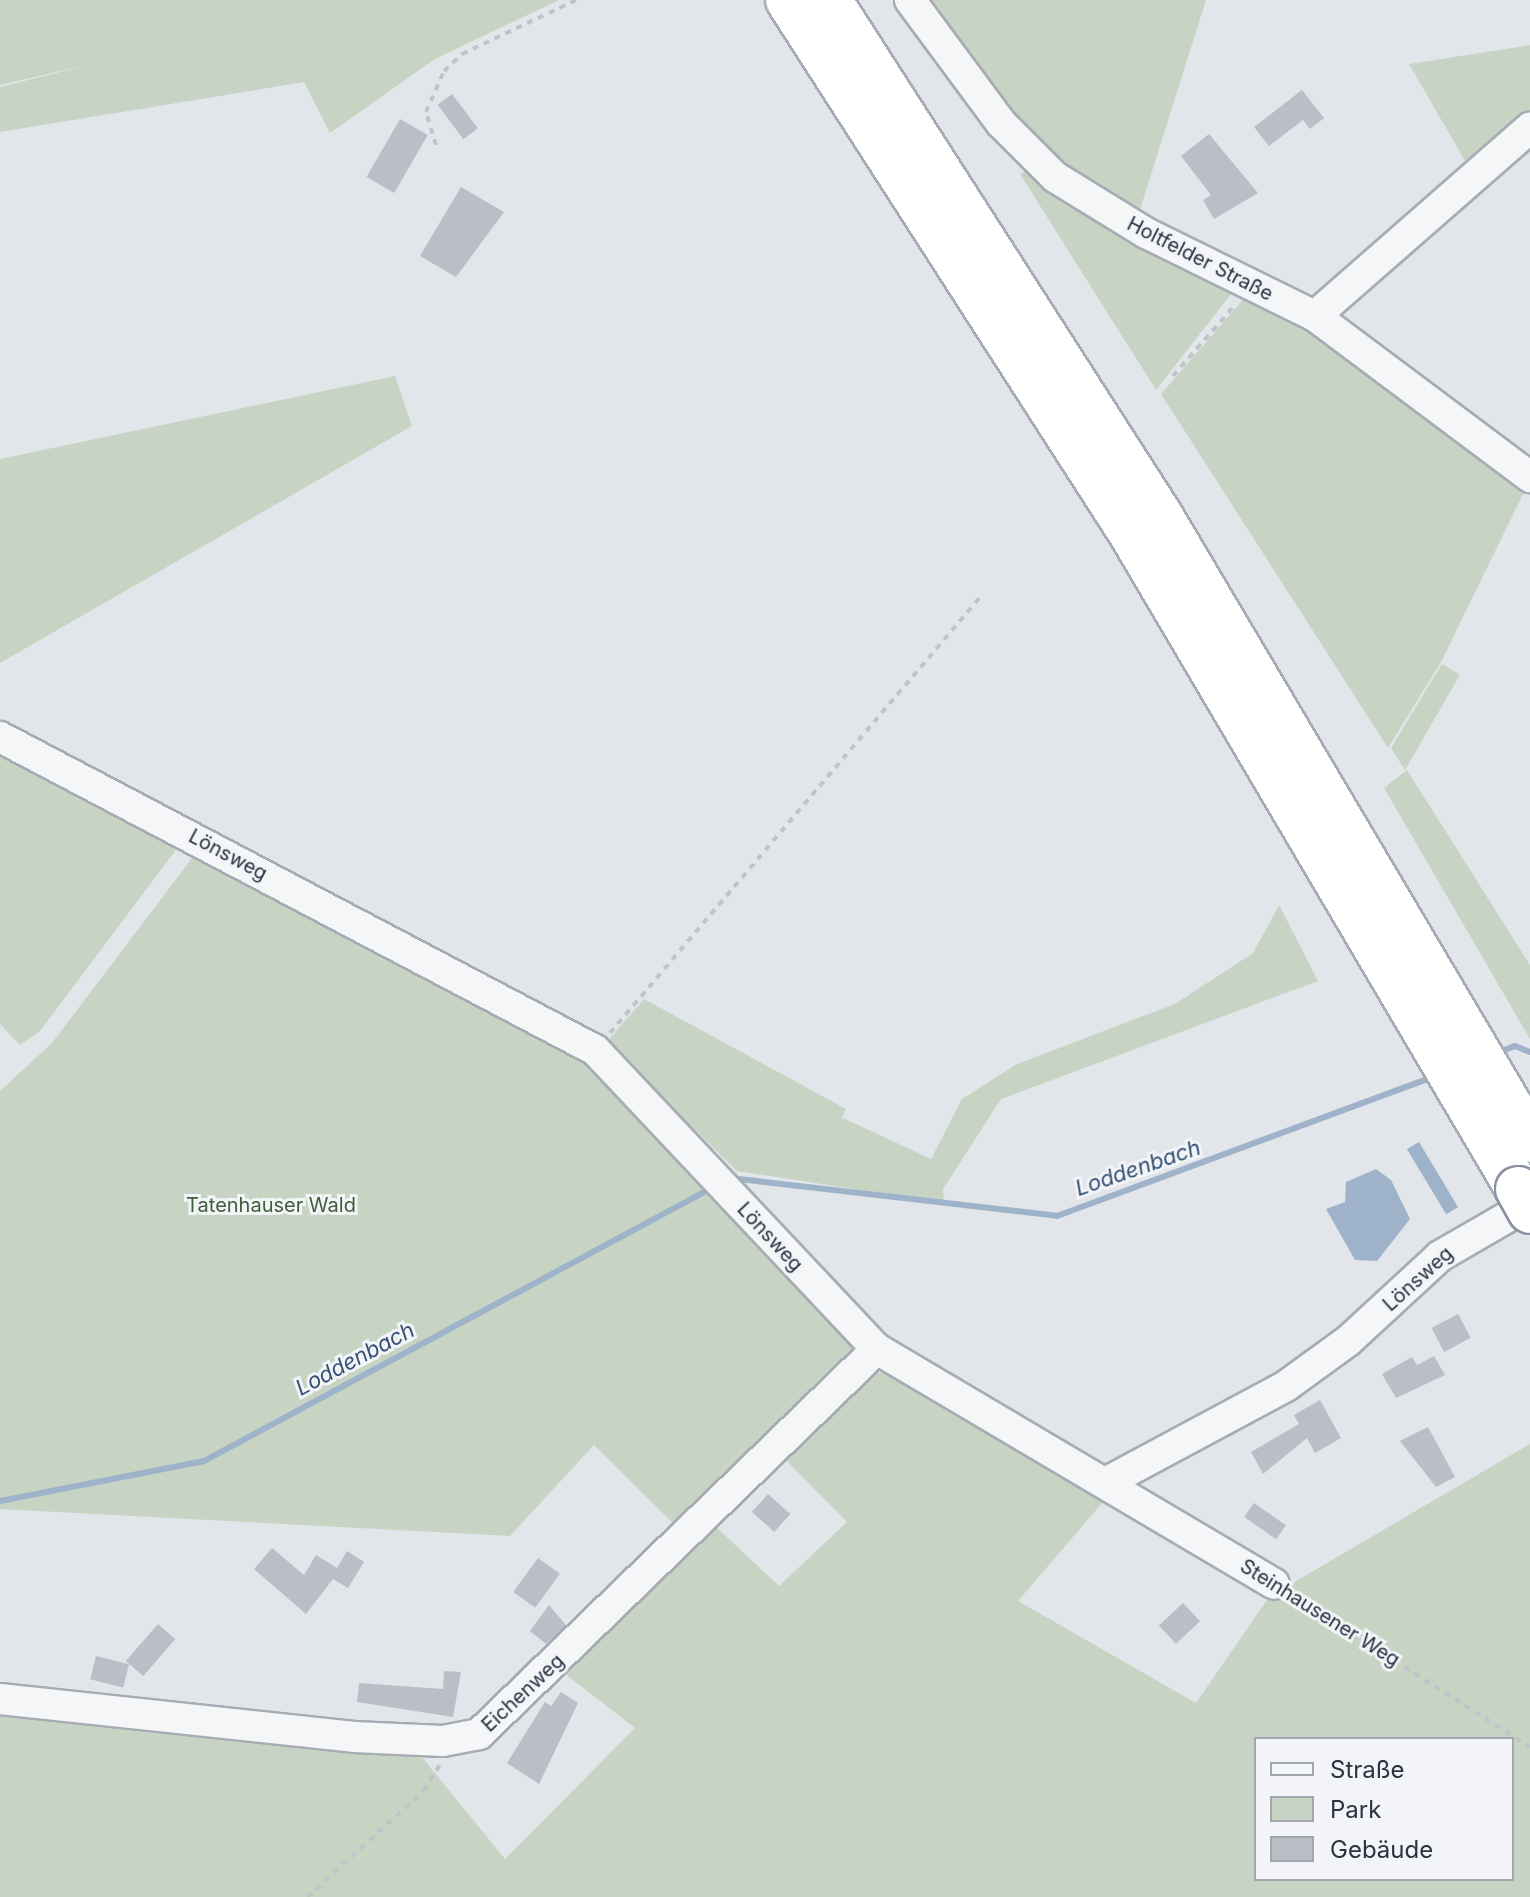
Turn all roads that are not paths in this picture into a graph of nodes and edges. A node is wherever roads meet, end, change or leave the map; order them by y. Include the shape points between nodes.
1 (788, 0) edge
2 (829, 0) edge
3 (910, 0) edge
4 (1530, 128) edge
5 (1315, 316) junction
6 (1530, 477) edge
7 (0, 737) edge
8 (1452, 1038) junction
9 (1479, 1086) junction
10 (1530, 1140) edge
11 (1526, 1201) edge
12 (877, 1349) junction
13 (1109, 1481) junction
14 (1274, 1584) road end
15 (0, 1699) edge

1 - 8 highway
2 - 8 highway via 1161,517
3 - 5 street, Holtfelder Straße via 1001,123 1055,177
4 - 5 street
5 - 6 street, Holtfelder Straße
7 - 12 street, Lönsweg via 595,1050
8 - 9 highway
9 - 10 highway
9 - 11 highway
11 - 13 street, Lönsweg via 1440,1256 1348,1341 1286,1386
12 - 13 street, Lönsweg
12 - 15 street, Eichenweg via 479,1734 443,1741
13 - 14 street, Steinhausener Weg

